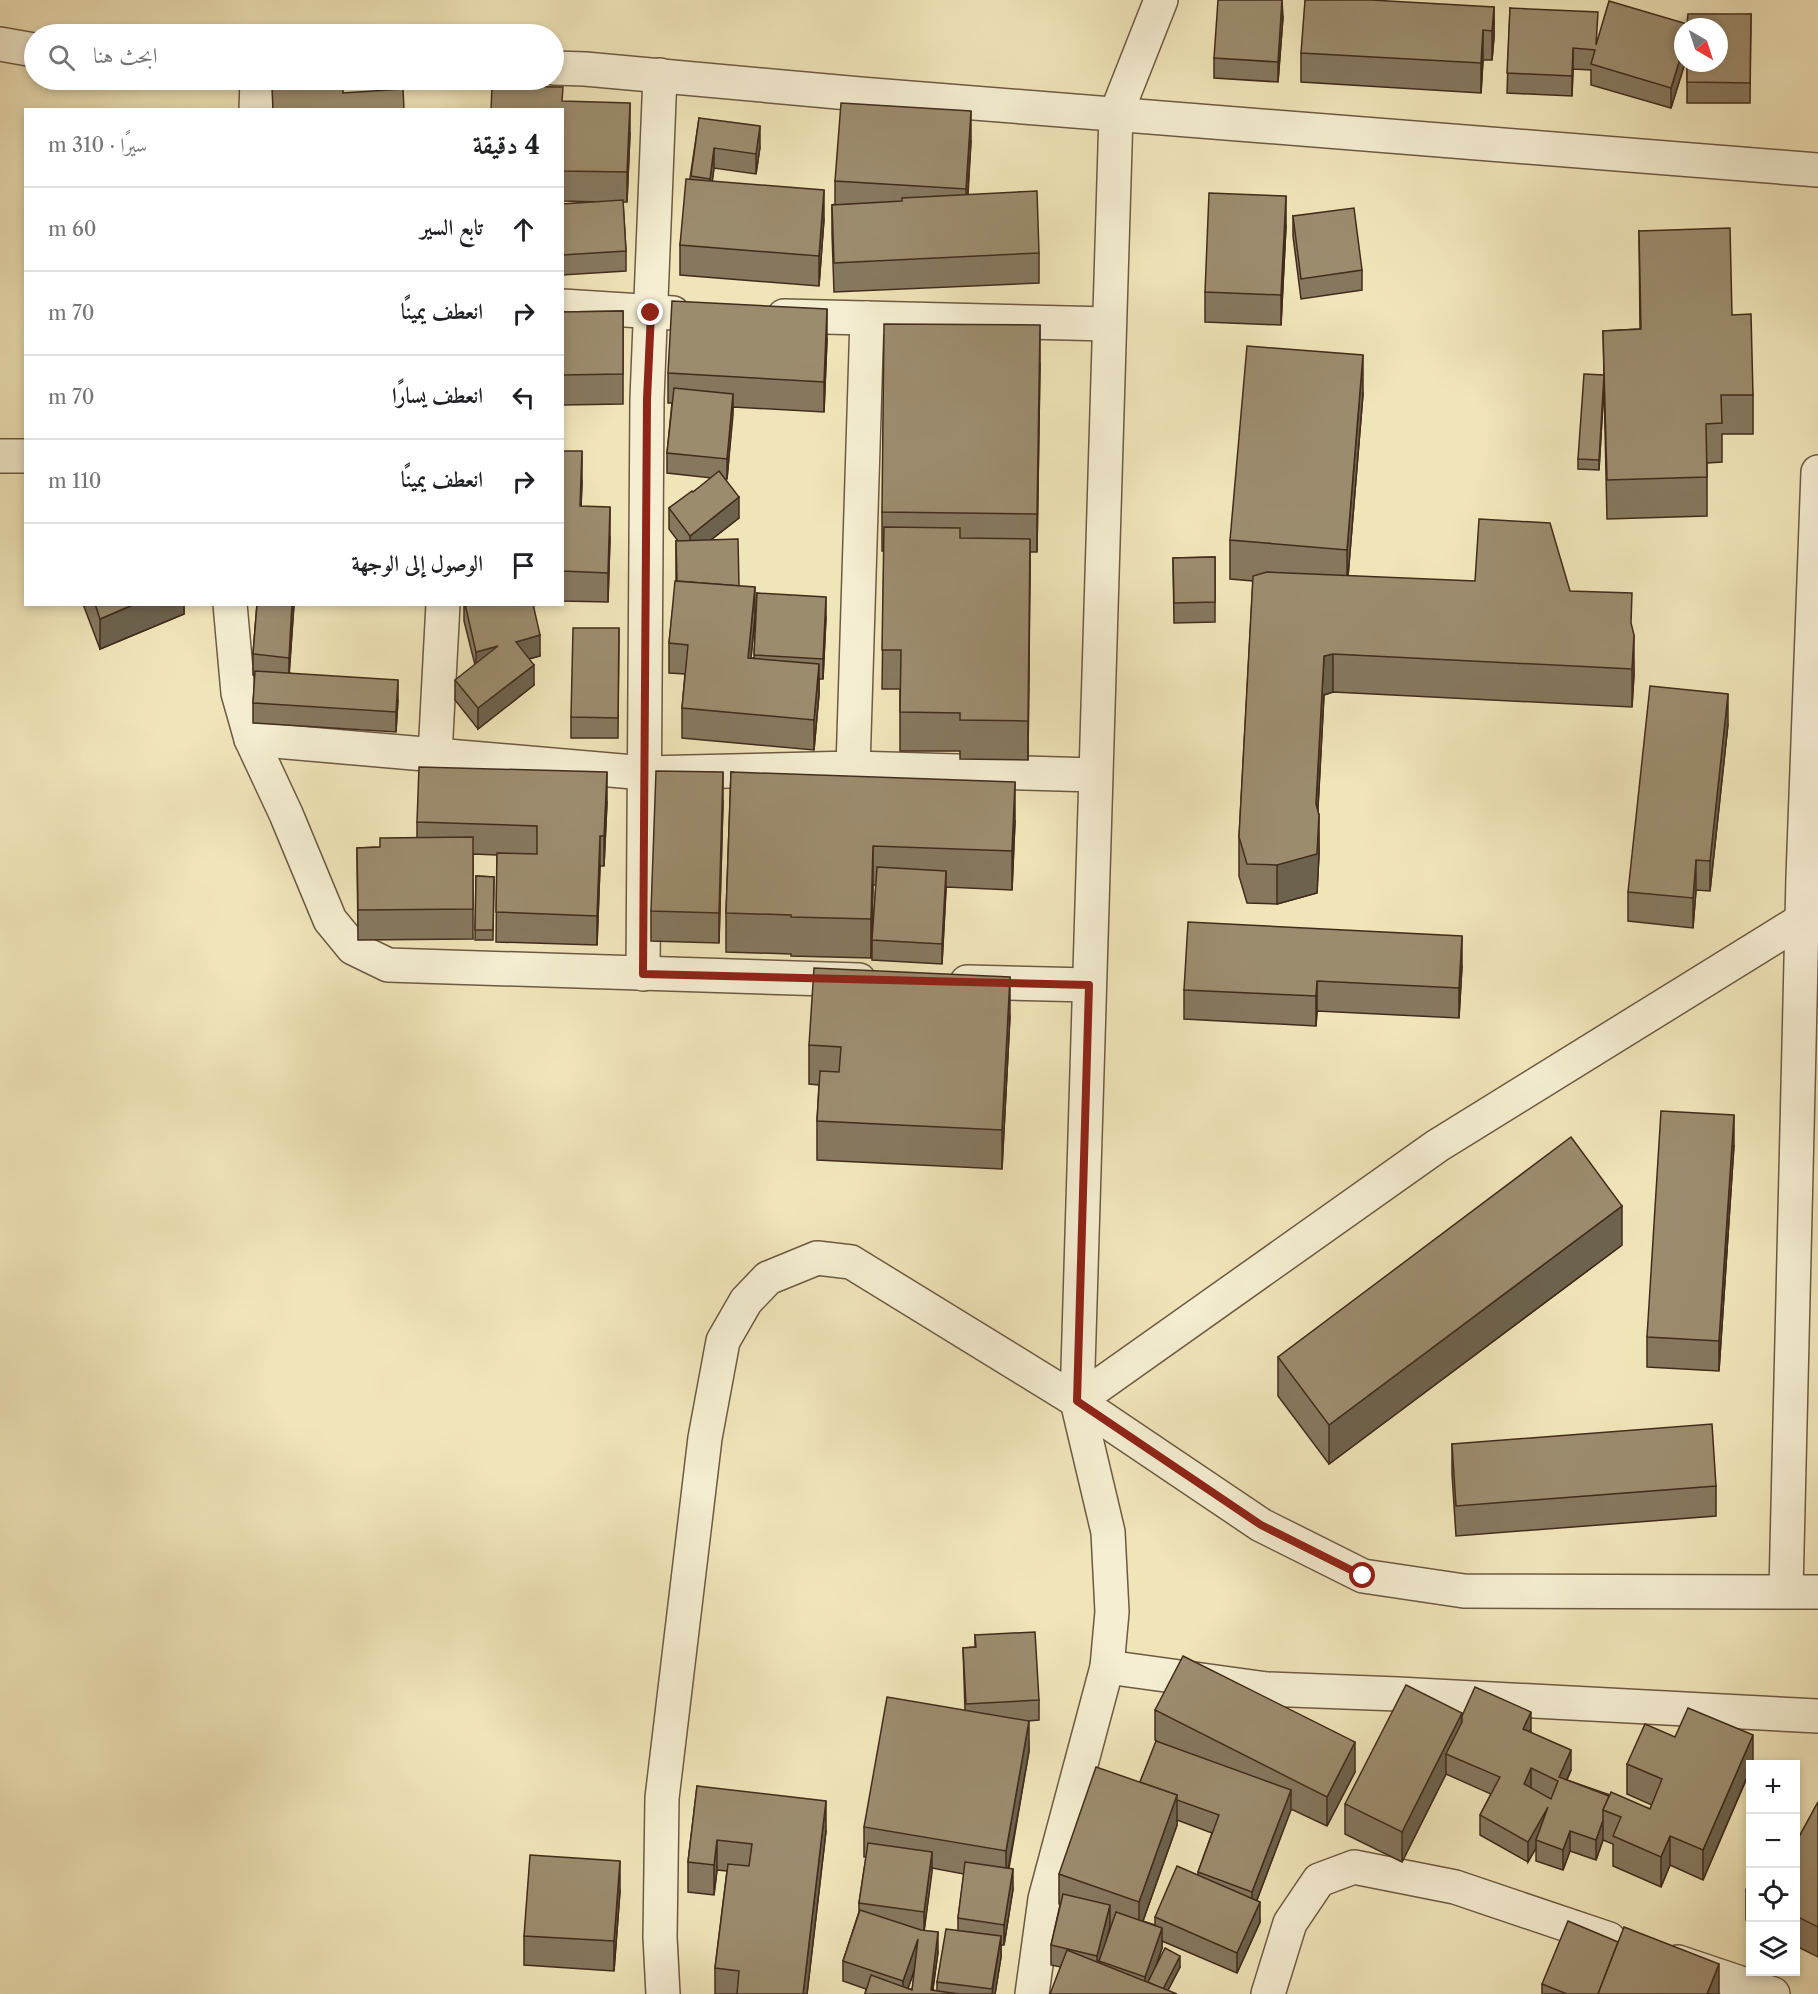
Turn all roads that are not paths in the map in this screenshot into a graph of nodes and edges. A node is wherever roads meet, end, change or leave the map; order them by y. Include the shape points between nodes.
1 (1161, 0) edge
2 (0, 44) edge
3 (24, 48) edge
4 (564, 69) edge
5 (660, 75) junction
6 (257, 90) edge
7 (256, 108) edge
8 (1116, 114) junction
9 (1818, 170) edge
10 (564, 306) edge
11 (651, 313) junction
12 (699, 314) edge
13 (759, 316) edge
14 (867, 318) junction
15 (1109, 324) junction
16 (0, 456) edge
17 (24, 456) edge
18 (1818, 472) edge
19 (1816, 578) edge
20 (230, 606) edge
21 (443, 606) edge
22 (251, 739) junction
23 (435, 755) junction
24 (853, 768) junction
25 (645, 773) junction
26 (1095, 775) junction
27 (1811, 872) edge
28 (1810, 922) edge
29 (643, 974) junction
30 (890, 980) edge
31 (936, 981) edge
32 (1089, 985) junction
33 (1077, 1401) junction
34 (1786, 1591) junction
35 (1818, 1592) edge
36 (1107, 1667) junction
37 (1818, 1716) edge
38 (663, 1994) edge
39 (1032, 1994) edge
40 (1268, 1994) edge
41 (1773, 1994) edge

1 - 8 street
2 - 3 street
4 - 5 street
5 - 8 street
5 - 11 street
6 - 7 street
8 - 9 street
8 - 15 street
10 - 11 street
11 - 12 street
11 - 25 street
13 - 14 street
14 - 15 street
14 - 24 street
15 - 26 street
16 - 17 street
18 - 19 street
19 - 27 street
20 - 22 street via 238,693
21 - 23 street
22 - 23 street
22 - 29 street via 330,920 353,948 387,965
23 - 25 street
24 - 25 street
24 - 26 street
25 - 29 street
26 - 32 street
27 - 28 street
28 - 33 street via 1437,1146
28 - 34 street
29 - 30 street
31 - 32 street
32 - 33 street
33 - 34 street via 1261,1525 1363,1576 1464,1591
33 - 36 street via 1108,1532 1112,1612
33 - 38 street via 851,1262 817,1258 768,1278 746,1302 723,1341 705,1438 666,1763 660,1914
34 - 35 street
36 - 37 street via 1267,1689
36 - 39 street via 1045,1899
40 - 41 street via 1290,1923 1319,1880 1354,1867 1455,1887

